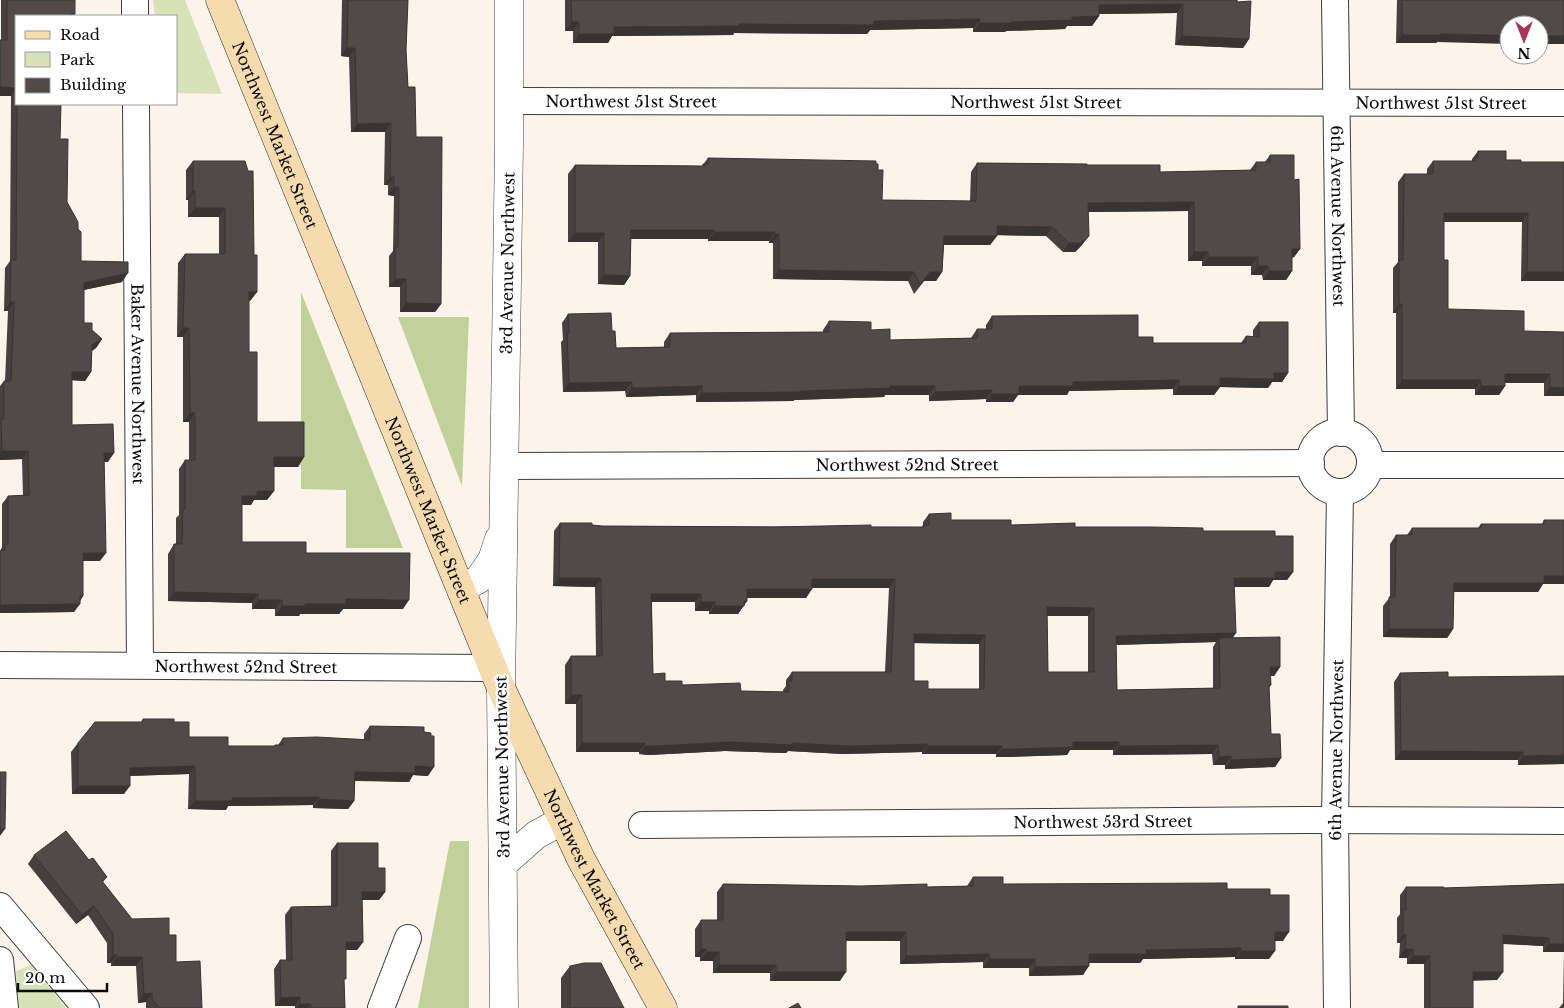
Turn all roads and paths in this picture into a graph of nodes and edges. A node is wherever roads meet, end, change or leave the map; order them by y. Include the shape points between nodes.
1 (135, 0) edge
2 (220, 0) edge
3 (509, 0) edge
4 (1335, 0) edge
5 (136, 15) edge
6 (510, 100) junction
7 (1564, 103) edge
8 (1335, 104) junction
9 (136, 105) edge
10 (1341, 433) junction
11 (1311, 463) junction
12 (1370, 465) junction
13 (1564, 465) edge
14 (505, 466) junction
15 (1340, 492) junction
16 (504, 526) junction
17 (461, 589) junction
18 (0, 665) edge
19 (140, 665) junction
20 (496, 678) junction
21 (563, 820) junction
22 (1335, 820) junction
23 (1564, 821) edge
24 (642, 825) dead end
25 (502, 864) junction
26 (0, 906) edge
27 (408, 938) dead end
28 (0, 960) edge
29 (5, 1008) edge
30 (86, 1008) edge
31 (381, 1008) edge
32 (504, 1008) edge
33 (663, 1008) edge
34 (1337, 1008) edge

1 - 5 street
2 - 17 main road, Northwest Market Street
3 - 6 street, 3rd Avenue Northwest
4 - 8 street, 6th Avenue Northwest
6 - 8 street, Northwest 51st Street
6 - 14 street, 3rd Avenue Northwest
7 - 8 street, Northwest 51st Street
8 - 10 street, 6th Avenue Northwest
9 - 19 street, Baker Avenue Northwest
10 - 11 street via 1320,440 1314,448
10 - 12 street via 1356,437 1363,443
11 - 14 street, Northwest 52nd Street
11 - 15 street via 1314,478 1330,490
12 - 13 street
12 - 15 street via 1359,486
14 - 16 street, 3rd Avenue Northwest
15 - 22 street, 6th Avenue Northwest
16 - 17 street, 3rd Avenue Northwest via 492,560 479,579
16 - 20 street, 3rd Avenue Northwest
17 - 20 main road, Northwest Market Street
18 - 19 street, Northwest 52nd Street
19 - 20 street, Northwest 52nd Street
20 - 21 main road, Northwest Market Street
20 - 25 street, 3rd Avenue Northwest
21 - 25 street via 536,835
21 - 33 main road, Northwest Market Street
22 - 23 street, Northwest 53rd Street
22 - 24 street, Northwest 53rd Street
22 - 34 street, 6th Avenue Northwest
25 - 32 street, 3rd Avenue Northwest
26 - 30 street
27 - 31 street
28 - 29 street

